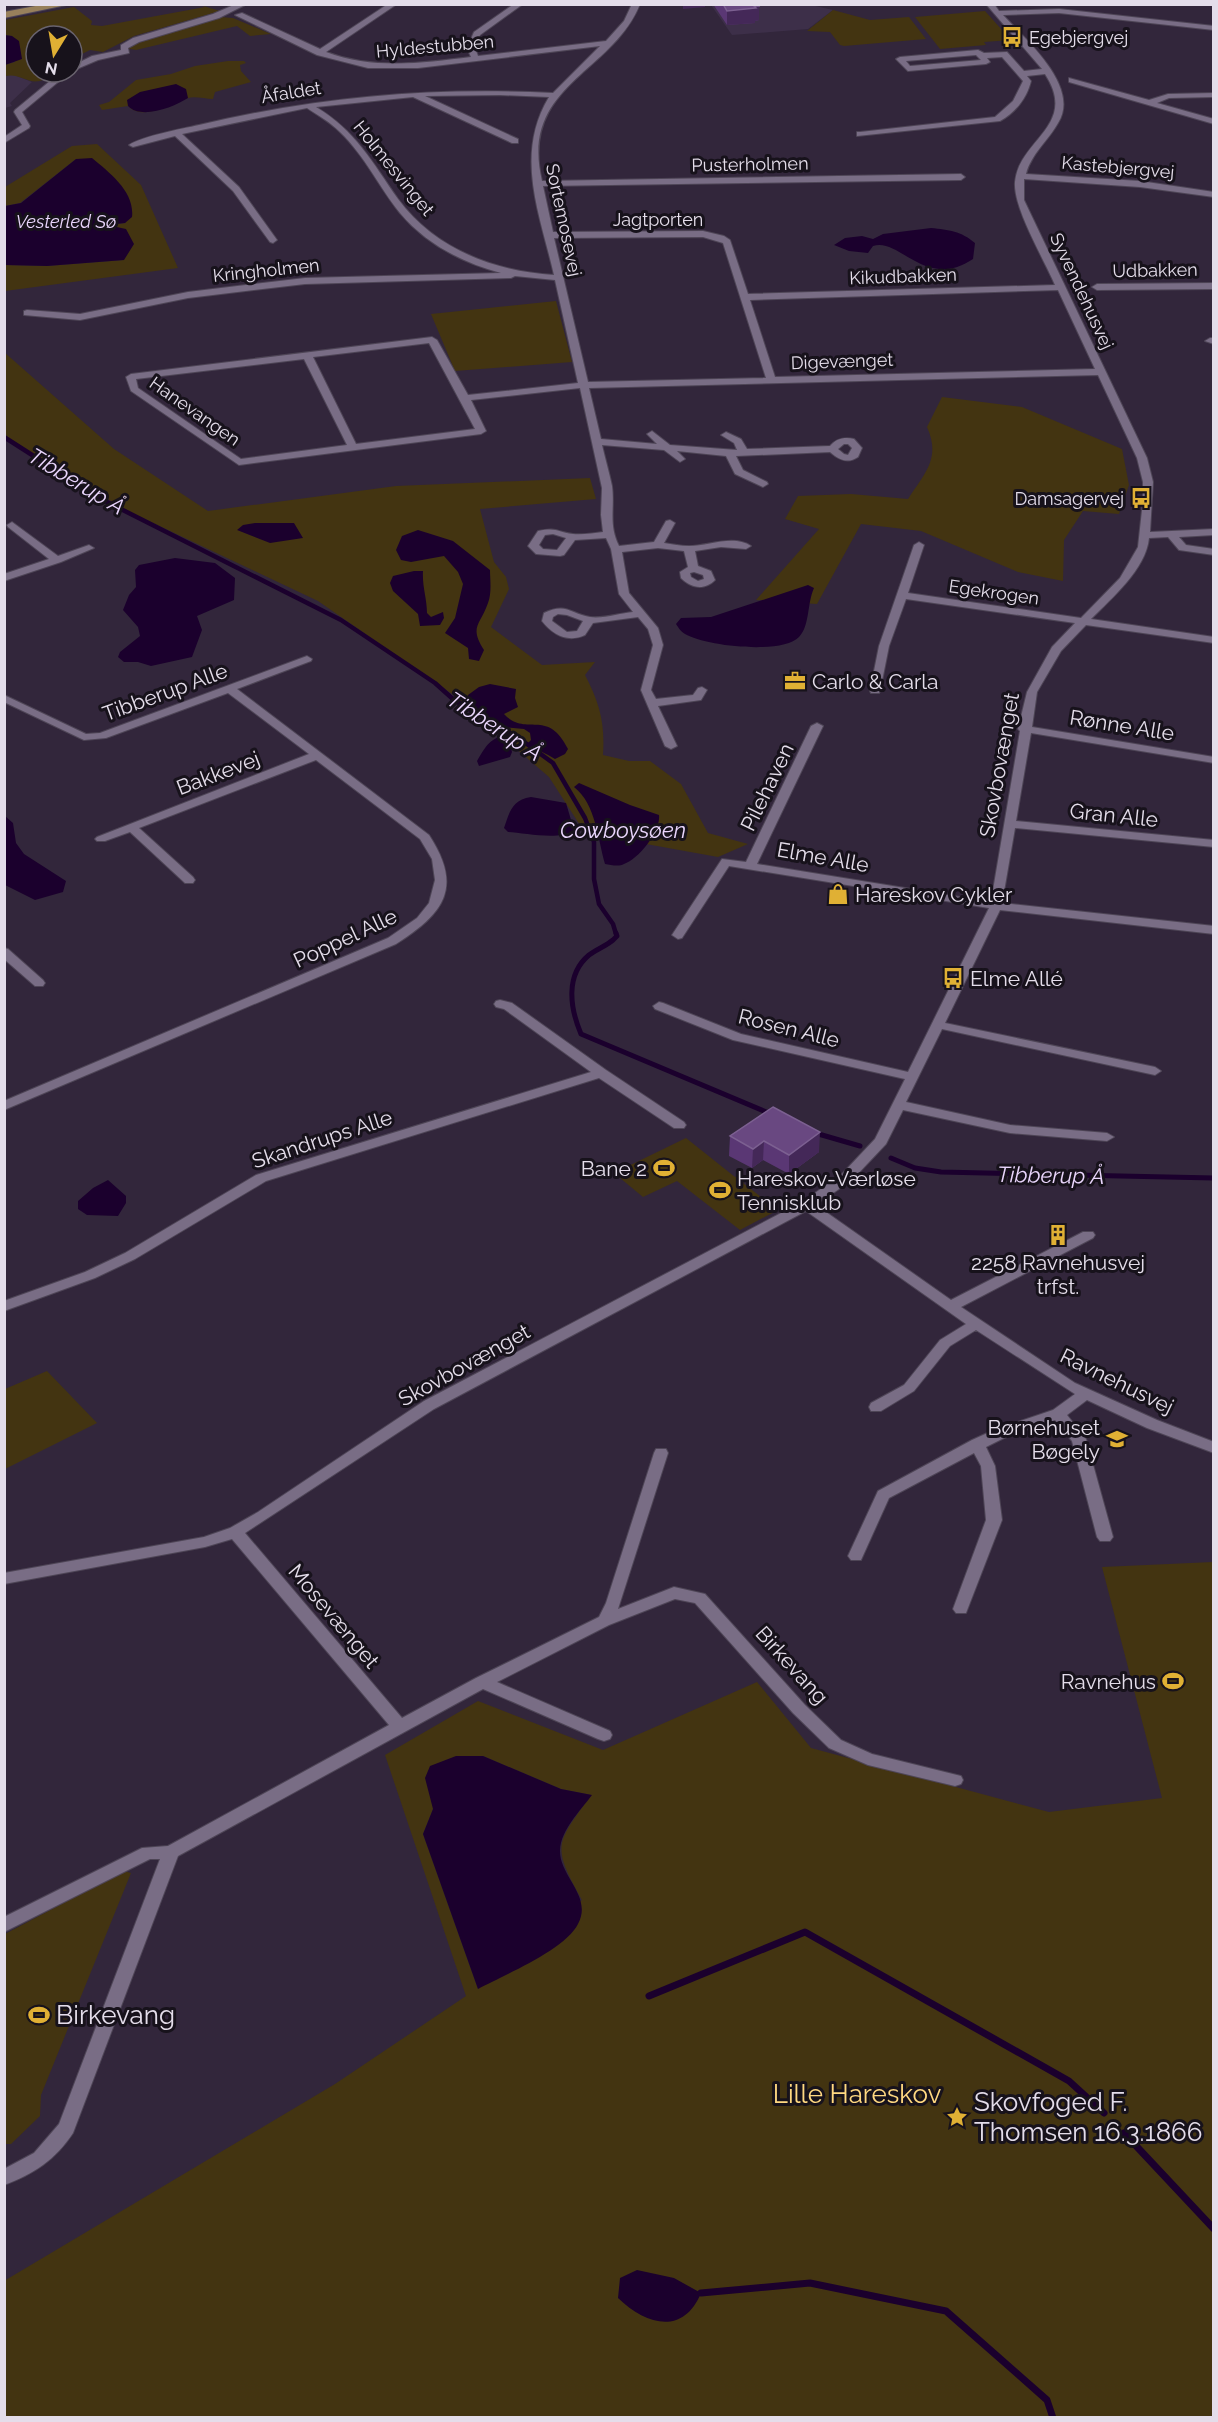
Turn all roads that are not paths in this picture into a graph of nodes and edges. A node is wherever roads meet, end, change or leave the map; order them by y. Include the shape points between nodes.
1 (36, 4) edge
2 (66, 4) edge
3 (244, 4) edge
4 (394, 4) edge
5 (520, 4) edge
6 (636, 4) edge
7 (988, 4) edge
8 (4, 11) edge
9 (996, 13) junction
10 (4, 15) edge
11 (238, 15) dead end
12 (1214, 28) edge
13 (608, 43) junction
14 (320, 52) junction
15 (982, 57) junction
16 (475, 58) junction
17 (84, 63) edge
18 (1047, 71) junction
19 (1022, 74) junction
20 (1072, 80) dead end
21 (51, 84) edge
22 (412, 94) junction
23 (553, 95) junction
24 (1214, 95) edge
25 (1149, 103) junction
26 (307, 105) junction
27 (1214, 122) edge
28 (176, 133) junction
29 (860, 134) dead end
30 (4, 141) edge
31 (515, 141) dead end
32 (133, 145) dead end
33 (1019, 176) junction
34 (961, 177) dead end
35 (539, 184) junction
36 (1214, 195) edge
37 (551, 235) junction
38 (273, 240) dead end
39 (511, 275) junction
40 (559, 278) junction
41 (1214, 286) edge
42 (1062, 287) junction
43 (1097, 287) dead end
44 (745, 297) junction
45 (27, 313) dead end
46 (307, 355) junction
47 (1102, 372) junction
48 (771, 380) junction
49 (583, 385) junction
50 (465, 398) junction
51 (652, 434) dead end
52 (726, 435) dead end
53 (596, 441) junction
54 (666, 446) junction
55 (353, 447) junction
56 (833, 449) dead end
57 (743, 452) junction
58 (730, 453) junction
59 (680, 459) dead end
60 (763, 484) dead end
61 (670, 523) dead end
62 (12, 525) dead end
63 (1214, 532) edge
64 (609, 535) junction
65 (1146, 535) junction
66 (1172, 535) junction
67 (572, 537) dead end
68 (658, 545) junction
69 (919, 545) dead end
70 (746, 546) dead end
71 (89, 548) dead end
72 (616, 549) junction
73 (689, 549) junction
74 (1214, 552) edge
75 (57, 560) junction
76 (693, 568) dead end
77 (4, 578) edge
78 (900, 595) junction
79 (641, 614) junction
80 (588, 620) dead end
81 (1084, 622) junction
82 (1214, 640) edge
83 (307, 659) dead end
84 (230, 689) junction
85 (702, 690) dead end
86 (875, 691) dead end
87 (4, 698) edge
88 (652, 703) junction
89 (818, 726) dead end
90 (1024, 729) junction
91 (671, 746) dead end
92 (318, 755) junction
93 (1214, 760) edge
94 (1010, 824) junction
95 (132, 828) junction
96 (101, 839) dead end
97 (1214, 844) edge
98 (751, 864) junction
99 (189, 880) dead end
100 (996, 906) junction
101 (1214, 930) edge
102 (678, 935) dead end
103 (4, 952) edge
104 (39, 982) dead end
105 (500, 1004) dead end
106 (659, 1006) dead end
107 (939, 1024) junction
108 (1155, 1071) dead end
109 (601, 1073) junction
110 (914, 1077) junction
111 (900, 1105) junction
112 (4, 1106) edge
113 (679, 1125) dead end
114 (1107, 1137) dead end
115 (807, 1205) junction
116 (1088, 1235) dead end
117 (4, 1306) edge
118 (951, 1306) junction
119 (976, 1324) junction
120 (1085, 1394) junction
121 (876, 1407) dead end
122 (1058, 1414) junction
123 (977, 1444) junction
124 (1214, 1448) edge
125 (661, 1454) dead end
126 (235, 1532) junction
127 (1105, 1537) dead end
128 (856, 1556) dead end
129 (4, 1579) edge
130 (961, 1609) dead end
131 (604, 1621) junction
132 (482, 1682) junction
133 (401, 1728) junction
134 (604, 1735) dead end
135 (955, 1780) dead end
136 (171, 1852) junction
137 (4, 1925) edge
138 (4, 2177) edge

1 - 8 main road
2 - 10 main road
3 - 17 street via 136,40 124,46 126,51
4 - 14 street
5 - 16 street via 477,34 471,48
6 - 13 street, Sortemosevej via 627,23
7 - 9 street
9 - 12 street via 1044,10 1132,15
9 - 18 street
11 - 14 street, Hyldestubben
13 - 16 street, Hyldestubben
13 - 23 street, Sortemosevej
14 - 16 street, Hyldestubben via 349,63 380,67
15 - 15 street via 978,52 900,59 908,69 986,62
15 - 19 street via 1004,54
18 - 19 street
18 - 33 street via 1058,90 1059,114 1052,129 1028,154
19 - 29 street via 1026,87 1007,114 997,119
20 - 25 street
21 - 30 street via 18,112 26,126 24,130
22 - 23 street, Åfaldet via 476,91
22 - 26 street, Åfaldet
22 - 31 street
23 - 35 street, Sortemosevej via 534,141 534,167
24 - 25 street via 1168,96
25 - 27 street
26 - 28 street, Åfaldet
26 - 39 street, Holmesvinget via 345,133 417,225 457,252
28 - 32 street, Åfaldet
28 - 38 street via 236,189
33 - 36 street, Kastebjergvej via 1130,183
33 - 42 street, Syvendehusvej via 1020,200
34 - 35 street, Pusterholmen
35 - 37 street, Sortemosevej
37 - 40 street, Sortemosevej
37 - 44 street, Jagtporten via 703,234 721,238 727,242
39 - 40 street, Holmesvinget
39 - 45 street, Kringholmen via 305,281 188,295 80,317
40 - 49 street, Sortemosevej
41 - 43 street, Udbakken
42 - 44 street, Kikudbakken
42 - 47 street, Syvendehusvej
44 - 48 street, Jagtporten
46 - 50 street, Hanevangen via 432,340
46 - 55 street
46 - 55 street, Hanevangen via 131,377 134,389 239,462
47 - 48 street, Digevænget
47 - 65 street, Syvendehusvej via 1142,458 1148,482
48 - 49 street, Digevænget
49 - 50 street
49 - 53 street, Sortemosevej
50 - 55 street, Hanevangen via 481,431
51 - 54 street
52 - 57 street via 738,441
53 - 54 street
53 - 64 street, Sortemosevej via 607,488
54 - 58 street
54 - 59 street
56 - 57 street
57 - 58 street
58 - 60 street via 739,472
61 - 68 street
62 - 75 street
63 - 66 street
64 - 67 street
64 - 72 street, Sortemosevej
65 - 66 street
65 - 81 street, Skovbovænget via 1143,548 1124,580
66 - 74 street via 1183,548
68 - 72 street
68 - 73 street
69 - 78 street
70 - 73 street via 721,544
71 - 75 street
72 - 79 street, Sortemosevej via 624,594
73 - 76 street
75 - 77 street
78 - 81 street, Egekrogen
78 - 86 street
79 - 80 street
79 - 88 street, Sortemosevej via 653,628 658,645 645,690
81 - 82 street, Egekrogen
81 - 90 street, Skovbovænget via 1043,668 1032,692
83 - 84 street, Tibberup Alle
84 - 87 street, Tibberup Alle via 102,736 84,737
84 - 92 street, Poppel Alle
85 - 88 street via 698,698
88 - 91 street, Sortemosevej
89 - 98 street, Pilehaven
90 - 93 street, Rønne Alle
90 - 94 street, Skovbovænget
92 - 95 street, Bakkevej
92 - 112 street, Poppel Alle via 425,837 440,865 440,883 436,900 421,923 392,941
94 - 97 street, Gran Alle
94 - 100 street, Skovbovænget
95 - 96 street, Bakkevej
95 - 99 street
98 - 100 street, Elme Alle
98 - 102 street, Elme Alle via 726,862
100 - 101 street, Elme Alle
100 - 107 street, Skovbovænget
103 - 104 street
105 - 109 street
106 - 110 street, Rosen Alle via 737,1037
107 - 108 street
107 - 110 street, Skovbovænget
109 - 113 street
109 - 117 street, Skandrups Alle via 261,1178 130,1256
110 - 111 street, Skovbovænget
111 - 114 street via 1010,1129
111 - 115 street, Skovbovænget via 881,1141 847,1177
115 - 118 street, Ravnehusvej
115 - 126 street, Skovbovænget via 429,1405
116 - 118 street
118 - 119 street, Ravnehusvej
119 - 120 street, Ravnehusvej
119 - 121 street via 945,1343 909,1388
120 - 122 street
120 - 124 street, Ravnehusvej
122 - 123 street
122 - 127 street via 1079,1439
123 - 128 street via 883,1495
123 - 130 street via 988,1466 994,1520
125 - 131 street via 614,1603
126 - 129 street, Skovbovænget via 205,1542
126 - 133 street, Mosevænget
131 - 132 street, Birkevang
131 - 135 street, Birkevang via 674,1593 700,1598 835,1744 868,1759
132 - 133 street, Birkevang
132 - 134 street
133 - 136 street, Birkevang
136 - 137 street, Birkevang via 148,1853
136 - 138 street via 67,2128 55,2147 36,2163

